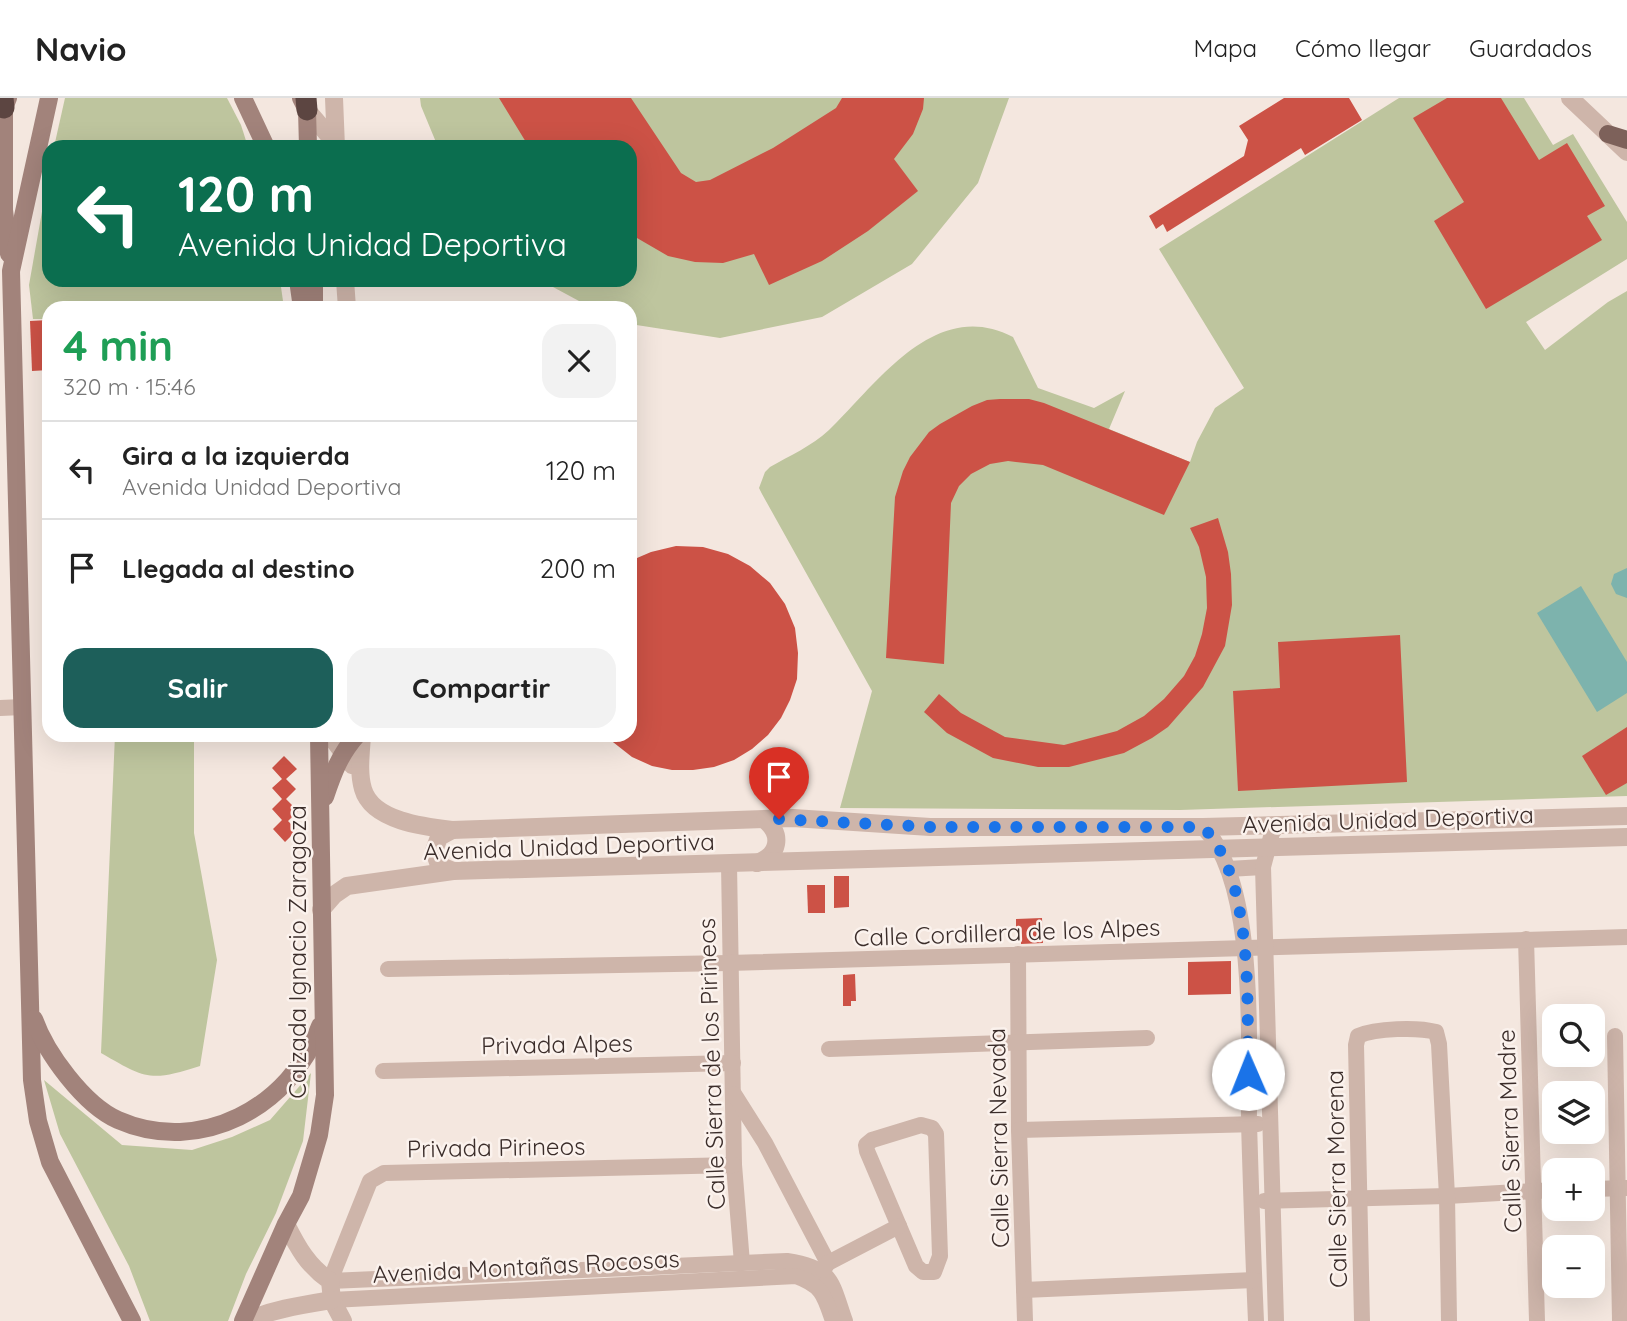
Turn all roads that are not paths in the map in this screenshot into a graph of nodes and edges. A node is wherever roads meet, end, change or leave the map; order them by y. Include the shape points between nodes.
1 (49, 98) edge
2 (243, 98) edge
3 (334, 98) edge
4 (1570, 98) edge
5 (5, 101) edge
6 (305, 102) edge
7 (1608, 134) junction
8 (263, 140) edge
9 (308, 140) edge
10 (332, 140) edge
11 (336, 140) edge
12 (1627, 140) edge
13 (1627, 152) edge
14 (11, 271) junction
15 (23, 707) junction
16 (0, 708) edge
17 (319, 742) edge
18 (335, 742) edge
19 (352, 742) edge
20 (359, 742) edge
21 (343, 752) junction
22 (360, 777) junction
23 (1627, 816) edge
24 (765, 820) junction
25 (320, 821) junction
26 (1278, 825) junction
27 (1203, 827) junction
28 (452, 830) junction
29 (1627, 836) edge
30 (1268, 848) junction
31 (1218, 849) junction
32 (757, 863) junction
33 (729, 864) junction
34 (1263, 867) junction
35 (1228, 869) junction
36 (453, 872) junction
37 (321, 910) junction
38 (1627, 937) edge
39 (1526, 939) junction
40 (1246, 948) junction
41 (1264, 948) junction
42 (1018, 954) junction
43 (729, 963) junction
44 (388, 969) dead end
45 (325, 1010) junction
46 (31, 1013) junction
47 (1615, 1037) dead end
48 (1147, 1038) dead end
49 (1018, 1043) junction
50 (829, 1049) dead end
51 (733, 1063) junction
52 (383, 1071) dead end
53 (734, 1094) junction
54 (1249, 1124) junction
55 (1269, 1124) junction
56 (1019, 1130) junction
57 (734, 1165) junction
58 (1622, 1188) edge
59 (1534, 1191) junction
60 (1542, 1191) edge
61 (1447, 1196) junction
62 (1359, 1198) junction
63 (1251, 1200) junction
64 (1272, 1201) junction
65 (286, 1224) junction
66 (899, 1226) junction
67 (742, 1263) junction
68 (820, 1272) junction
69 (1254, 1280) junction
70 (330, 1282) junction
71 (1024, 1290) junction
72 (332, 1300) junction
73 (132, 1321) edge
74 (244, 1321) edge
75 (343, 1321) edge
76 (833, 1321) edge
77 (845, 1321) edge
78 (1025, 1321) edge
79 (1256, 1321) edge
80 (1276, 1321) edge
81 (1362, 1321) edge
82 (1449, 1321) edge
83 (1537, 1321) edge
84 (1620, 1321) edge

1 - 14 main road
2 - 8 main road
3 - 11 street
4 - 7 street
5 - 14 main road via 4,210
6 - 9 main road
6 - 10 street
7 - 12 main road
7 - 13 street
14 - 15 main road
15 - 16 street
15 - 46 main road
17 - 25 main road, Calzada Ignacio Zaragoza
18 - 21 street, Avenida Unidad Deportiva
19 - 21 main road
20 - 22 street, Avenida Unidad Deportiva
21 - 22 street, Avenida Unidad Deportiva
21 - 25 main road
22 - 28 street, Avenida Unidad Deportiva via 370,804 419,826
23 - 26 street, Avenida Unidad Deportiva
24 - 27 street, Avenida Unidad Deportiva via 930,827
24 - 28 street, Avenida Unidad Deportiva
24 - 32 street via 772,826 777,844 766,860
25 - 37 main road, Calzada Ignacio Zaragoza
26 - 27 street, Avenida Unidad Deportiva
26 - 30 street
27 - 31 street
28 - 36 street via 439,837 434,851 439,865
29 - 30 street, Avenida Unidad Deportiva
30 - 31 street, Avenida Unidad Deportiva
30 - 34 street
31 - 32 street, Avenida Unidad Deportiva
31 - 35 street
32 - 33 street, Avenida Unidad Deportiva
33 - 36 street, Avenida Unidad Deportiva
33 - 43 street, Calle Sierra de los Pirineos
34 - 35 street
34 - 41 street
35 - 40 street
36 - 37 street, Avenida Unidad Deportiva via 347,886
37 - 45 main road, Calzada Ignacio Zaragoza
38 - 39 street, Calle Cordillera de los Alpes
39 - 41 street, Calle Cordillera de los Alpes
39 - 59 street, Calle Sierra Madre
40 - 41 street, Calle Cordillera de los Alpes
40 - 42 street, Calle Cordillera de los Alpes
40 - 54 street
41 - 55 street
42 - 43 street, Calle Cordillera de los Alpes
42 - 49 street, Calle Sierra Nevada
43 - 44 street, Calle Cordillera de los Alpes
43 - 51 street, Calle Sierra de los Pirineos
45 - 46 main road via 304,1060 267,1100 219,1125 174,1132 131,1125 99,1107 52,1055
45 - 65 main road, Calzada Ignacio Zaragoza via 325,1095 318,1135 301,1196
46 - 73 main road via 32,1080 50,1162
47 - 58 street
48 - 49 street
49 - 50 street
49 - 56 street, Calle Sierra Nevada
51 - 52 street, Privada Alpes
51 - 53 street, Calle Sierra de los Pirineos
53 - 57 street, Calle Sierra de los Pirineos
53 - 68 street via 765,1143
54 - 55 street
54 - 56 street
54 - 63 street
55 - 64 street
56 - 71 street, Calle Sierra Nevada
57 - 67 street, Calle Sierra de los Pirineos
57 - 70 street, Privada Pirineos via 384,1173 370,1181
58 - 84 street
59 - 60 street
59 - 61 street
59 - 83 street, Calle Sierra Madre
61 - 62 street
61 - 62 street, Calle Sierra Morena via 1439,1044 1436,1032 1425,1029 1358,1036
61 - 82 street
62 - 64 street
62 - 81 street, Calle Sierra Morena
63 - 64 street
63 - 69 street
64 - 80 street
65 - 70 street via 303,1257
65 - 74 main road, Calzada Ignacio Zaragoza
66 - 66 street via 866,1145 927,1126 936,1134 940,1256 934,1272 916,1266
66 - 68 street
67 - 68 street, Avenida Montañas Rocosas via 787,1261
67 - 70 street, Avenida Montañas Rocosas
68 - 72 street, Avenida Montañas Rocosas
68 - 76 street
68 - 77 street via 832,1284
69 - 71 street
69 - 79 street
70 - 72 street
71 - 78 street, Calle Sierra Nevada
72 - 74 street, Avenida Montañas Rocosas via 277,1309
72 - 75 street

